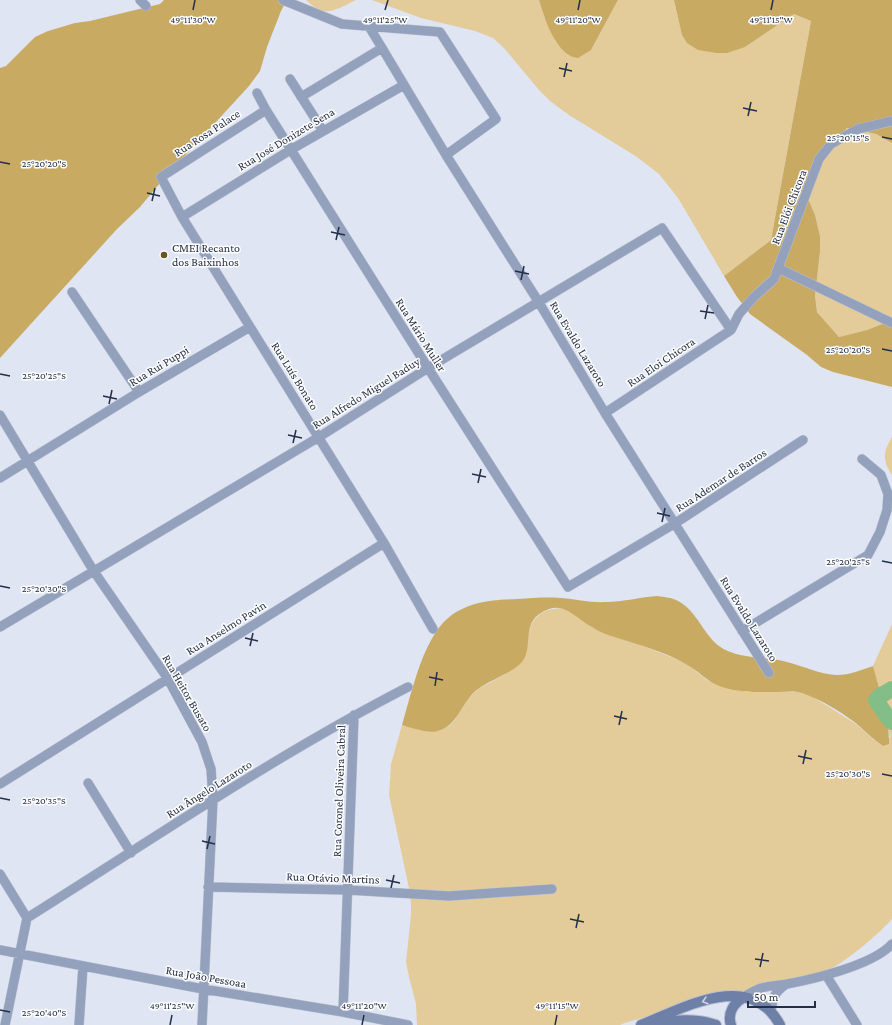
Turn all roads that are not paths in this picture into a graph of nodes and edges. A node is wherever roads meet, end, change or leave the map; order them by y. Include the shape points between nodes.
1 (283, 0) edge
2 (368, 25) junction
3 (382, 48) junction
4 (290, 79) dead end
5 (404, 85) junction
6 (257, 93) dead end
7 (301, 97) junction
8 (266, 110) junction
9 (892, 121) edge
10 (323, 131) junction
11 (292, 149) junction
12 (446, 155) junction
13 (161, 177) joint
14 (182, 217) junction
15 (778, 268) junction
16 (72, 292) dead end
17 (538, 301) junction
18 (892, 323) edge
19 (250, 326) junction
20 (731, 330) junction
21 (428, 368) junction
22 (139, 392) junction
23 (605, 413) junction
24 (0, 416) edge
25 (319, 437) junction
26 (804, 440) dead end
27 (862, 459) dead end
28 (27, 460) junction
29 (0, 478) edge
30 (674, 524) junction
31 (384, 543) junction
32 (94, 570) junction
33 (568, 587) joint
34 (0, 627) edge
35 (433, 629) dead end
36 (742, 631) junction
37 (770, 673) dead end
38 (168, 679) junction
39 (408, 687) dead end
40 (354, 715) junction
41 (88, 783) dead end
42 (0, 784) edge
43 (213, 799) junction
44 (131, 853) junction
45 (0, 874) edge
46 (208, 887) junction
47 (552, 889) dead end
48 (348, 890) junction
49 (27, 918) junction
50 (892, 944) edge
51 (0, 950) edge
52 (20, 953) junction
53 (83, 966) junction
54 (826, 975) junction
55 (786, 984) junction
56 (203, 989) junction
57 (744, 996) junction
58 (343, 1012) junction
59 (771, 1012) junction
60 (5, 1025) edge
61 (79, 1025) edge
62 (202, 1025) edge
63 (408, 1025) edge
64 (642, 1025) edge
65 (716, 1025) edge
66 (731, 1025) edge
67 (770, 1025) edge
68 (780, 1025) edge
69 (857, 1025) edge

1 - 2 street via 342,24
2 - 3 street, Rua Evaldo Lazaroto
2 - 12 street via 440,32 496,120
3 - 5 street, Rua Evaldo Lazaroto
3 - 7 street
4 - 7 street
5 - 10 street, Rua José Donizete Sena
5 - 12 street, Rua Evaldo Lazaroto
6 - 8 street, Rua Mário Muller
7 - 10 street
8 - 11 street, Rua Mário Muller
8 - 13 street, Rua Rosa Palace
9 - 15 street, Rua Elói Chicora via 858,129 831,144 820,160
10 - 11 street, Rua José Donizete Sena
11 - 14 street, Rua José Donizete Sena
11 - 21 street, Rua Mário Muller
12 - 17 street, Rua Evaldo Lazaroto
13 - 14 street, Rua Luís Bonato
14 - 19 street, Rua Luís Bonato
15 - 18 street
15 - 20 street, Rua Elói Chicora via 774,279 754,296 739,314
16 - 22 street
17 - 20 street, Rua Alfredo Miguel Baduy via 662,228
17 - 21 street, Rua Alfredo Miguel Baduy
17 - 23 street, Rua Evaldo Lazaroto
19 - 22 street, Rua Rui Puppi
19 - 25 street, Rua Luís Bonato
20 - 23 street, Rua Eloi Chicora
21 - 25 street, Rua Alfredo Miguel Baduy
21 - 33 street, Rua Mário Muller
22 - 28 street, Rua Rui Puppi
23 - 30 street, Rua Evaldo Lazaroto
24 - 28 street, Rua Heitor Busato
25 - 31 street, Rua Luís Bonato
25 - 32 street, Rua Alfredo Miguel Baduy
26 - 30 street, Rua Ademar de Barros
27 - 36 street via 881,475 888,494 887,510 880,532 868,555
28 - 29 street, Rua Rui Puppi
28 - 32 street, Rua Heitor Busato
30 - 33 street, Rua Ademar de Barros
30 - 36 street, Rua Evaldo Lazaroto
31 - 35 street, Rua Luís Bonato
31 - 38 street, Rua Anselmo Pavin
32 - 34 street, Rua Alfredo Miguel Baduy
32 - 38 street, Rua Heitor Busato
36 - 37 street, Rua Evaldo Lazaroto
38 - 42 street, Rua Anselmo Pavin
38 - 43 street, Rua Heitor Busato via 202,742 211,769
39 - 40 street, Rua Ângelo Lazaroto
40 - 43 street, Rua Ângelo Lazaroto
40 - 48 street, Rua Coronel Oliveira Cabral
41 - 44 street
43 - 44 street, Rua Ângelo Lazaroto
43 - 46 street, Rua Heitor Busato
44 - 49 street, Rua Ângelo Lazaroto
45 - 49 street
46 - 48 street, Rua Otávio Martins
46 - 56 street, Rua Heitor Busato
47 - 48 street, Rua Otávio Martins via 449,896
48 - 58 street, Rua Coronel Oliveira Cabral
49 - 52 street
50 - 54 street via 865,962
51 - 52 street, Rua João Pessoaa
52 - 53 street, Rua João Pessoaa
52 - 60 street
53 - 56 street, Rua João Pessoaa
53 - 61 street
54 - 55 street
54 - 69 street
55 - 57 street via 762,987
55 - 59 street via 775,994
56 - 58 street, Rua João Pessoaa
56 - 62 street, Rua Heitor Busato
57 - 59 main road via 759,1002
57 -> 64 main road via 718,997
57 - 66 main road via 732,1008
58 - 63 street, Rua João Pessoaa
59 - 67 main road
59 - 68 main road
64 - 65 main road via 683,1020

